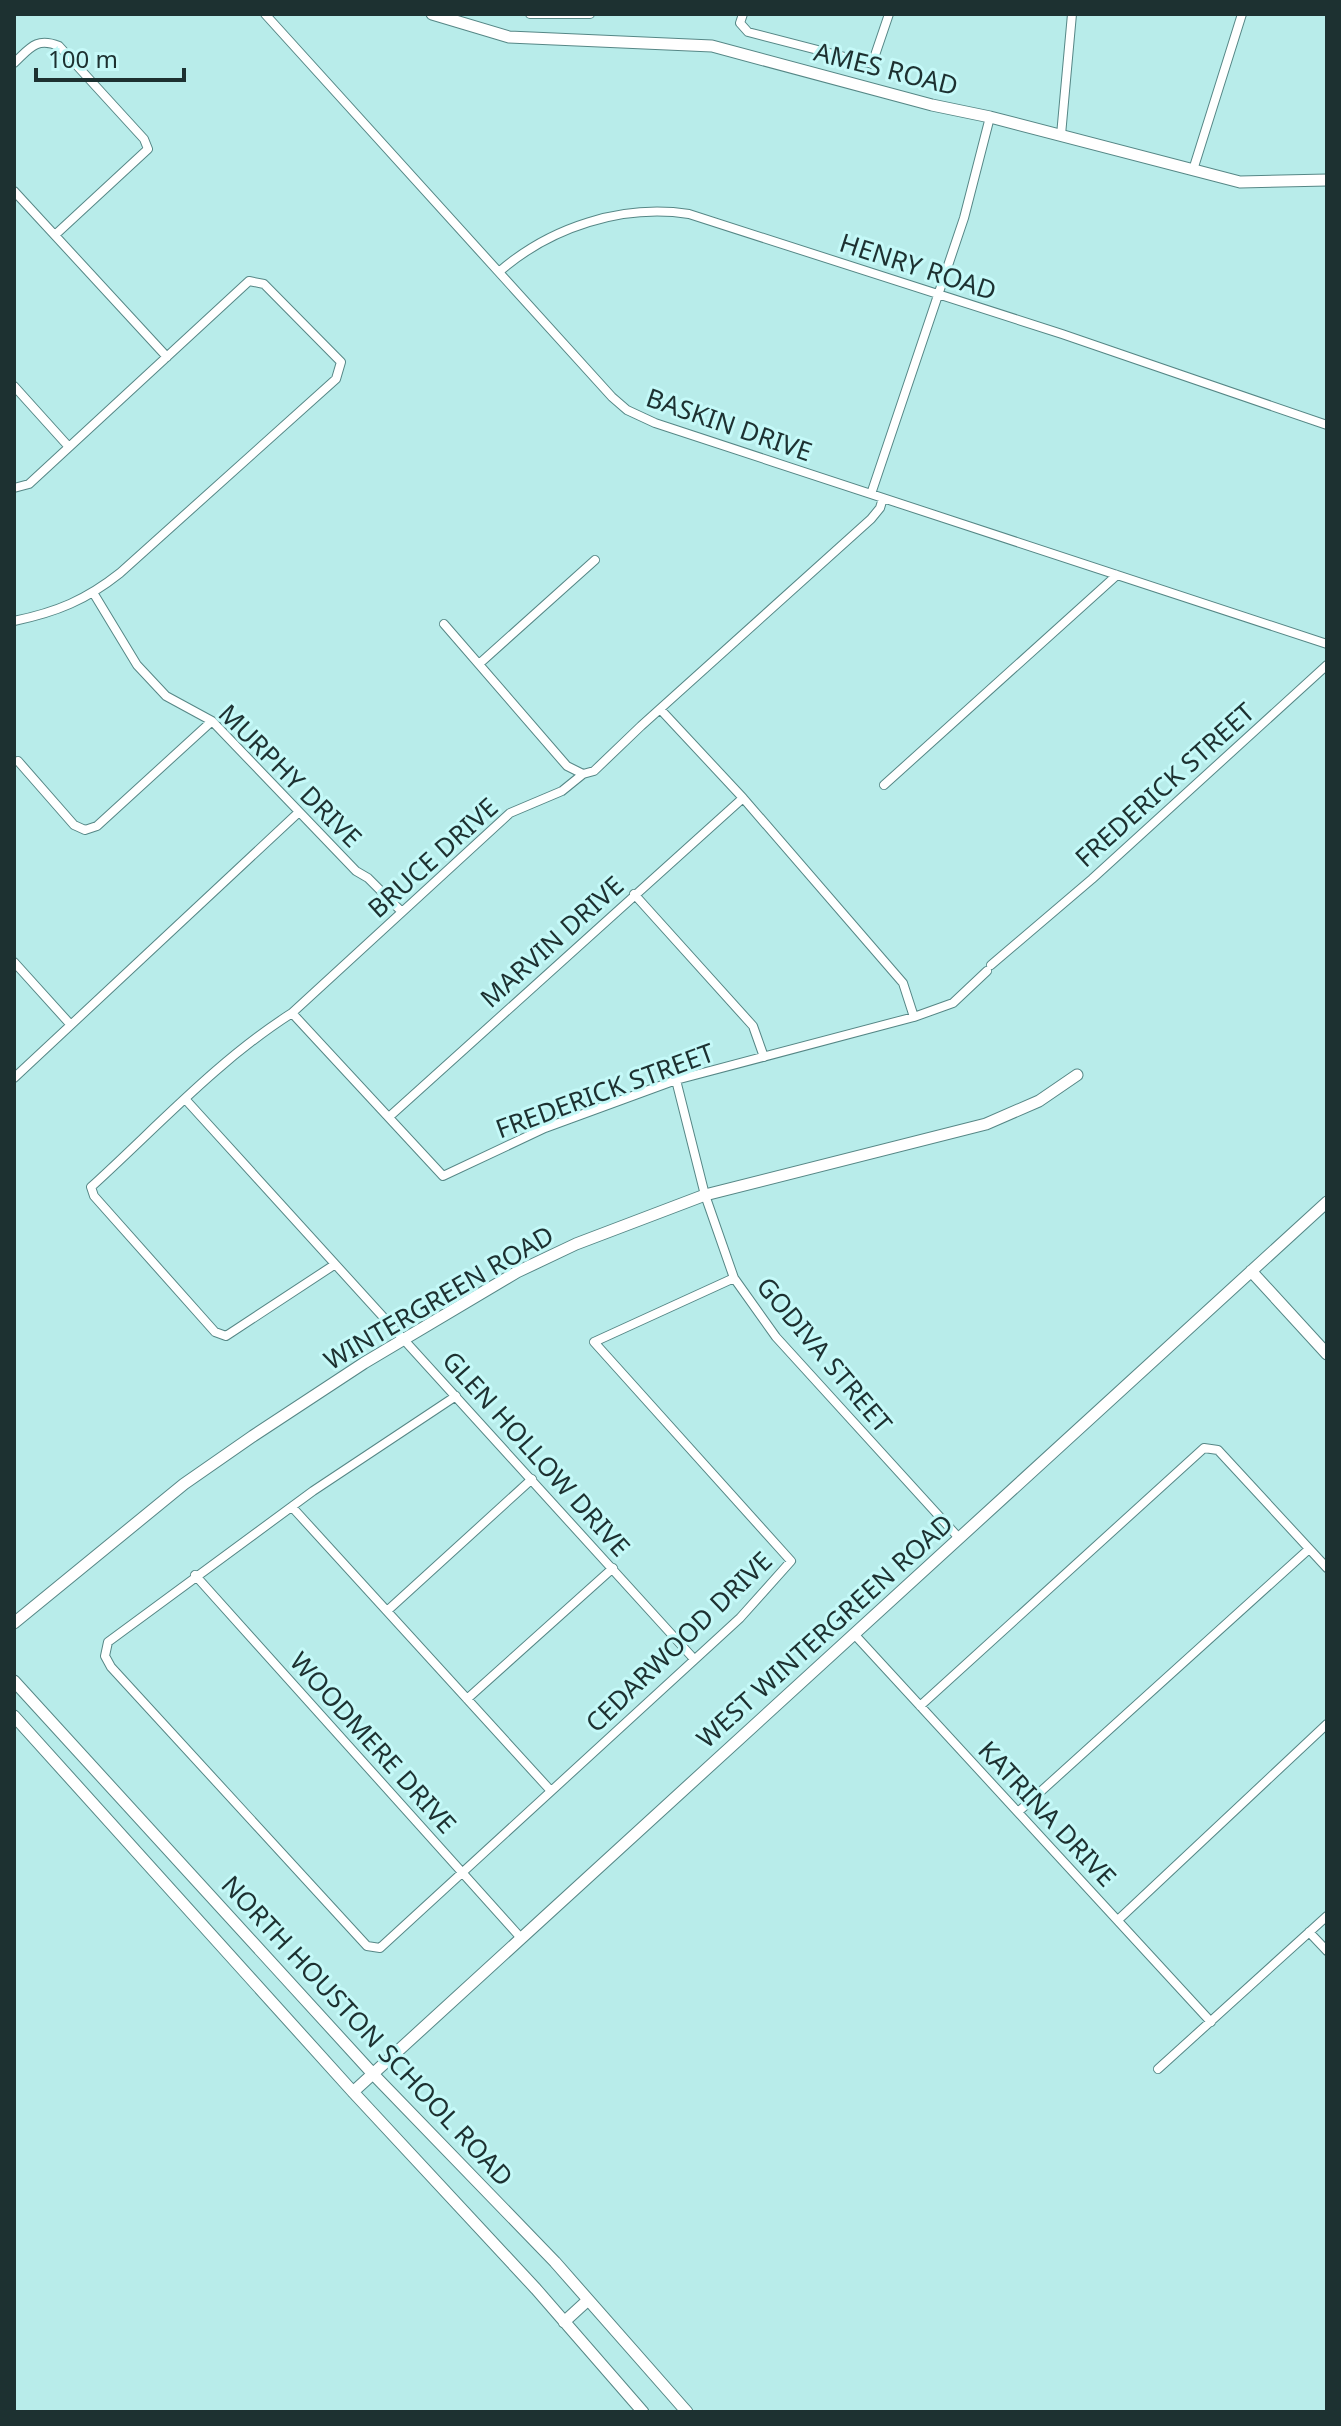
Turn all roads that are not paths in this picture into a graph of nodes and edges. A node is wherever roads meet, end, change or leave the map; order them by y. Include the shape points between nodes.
1 (265, 14) edge
2 (432, 14) edge
3 (530, 14) edge
4 (590, 14) edge
5 (743, 14) edge
6 (889, 14) edge
7 (1072, 14) edge
8 (1242, 14) edge
9 (14, 63) edge
10 (990, 117) junction
11 (1061, 135) junction
12 (1193, 170) junction
13 (1327, 180) edge
14 (14, 191) edge
15 (55, 235) junction
16 (500, 271) junction
17 (937, 295) junction
18 (167, 357) junction
19 (14, 386) edge
20 (1327, 425) edge
21 (69, 447) junction
22 (14, 488) edge
23 (871, 494) junction
24 (883, 498) junction
25 (595, 560) dead end
26 (1117, 575) junction
27 (94, 594) junction
28 (14, 621) edge
29 (444, 624) dead end
30 (1327, 644) edge
31 (479, 664) junction
32 (1327, 665) edge
33 (660, 709) junction
34 (212, 721) junction
35 (18, 761) dead end
36 (583, 774) junction
37 (884, 785) dead end
38 (743, 798) junction
39 (299, 812) junction
40 (634, 894) junction
41 (402, 912) junction
42 (14, 962) edge
43 (292, 1013) junction
44 (914, 1017) junction
45 (70, 1024) junction
46 (764, 1057) junction
47 (1077, 1075) dead end
48 (14, 1078) edge
49 (676, 1080) junction
50 (186, 1100) junction
51 (389, 1117) junction
52 (705, 1195) junction
53 (1327, 1202) edge
54 (334, 1265) junction
55 (1251, 1271) junction
56 (734, 1278) junction
57 (405, 1339) junction
58 (1327, 1354) edge
59 (456, 1396) junction
60 (532, 1479) junction
61 (292, 1507) junction
62 (959, 1538) junction
63 (1309, 1549) junction
64 (613, 1568) junction
65 (1327, 1568) edge
66 (195, 1575) junction
67 (387, 1611) junction
68 (14, 1623) edge
69 (854, 1634) junction
70 (694, 1659) junction
71 (14, 1681) edge
72 (467, 1699) junction
73 (920, 1706) junction
74 (14, 1716) edge
75 (1327, 1724) edge
76 (551, 1791) junction
77 (1018, 1812) junction
78 (464, 1872) junction
79 (1327, 1916) edge
80 (1118, 1920) junction
81 (1309, 1932) junction
82 (521, 1938) junction
83 (1327, 1951) edge
84 (1211, 2022) junction
85 (1158, 2069) dead end
86 (373, 2074) junction
87 (353, 2092) junction
88 (588, 2300) junction
89 (564, 2322) junction
90 (643, 2412) edge
91 (687, 2412) edge

1 - 16 street, BASKIN DRIVE
2 - 10 main road, AMES ROAD via 509,37 712,46
3 - 4 street
5 - 6 street via 740,23 748,32 872,64
7 - 11 street
8 - 12 street
9 - 15 street via 37,42 59,46 148,149
10 - 11 main road, AMES ROAD
10 - 17 street
11 - 12 main road, AMES ROAD
12 - 13 main road, AMES ROAD via 1240,182
14 - 15 street
15 - 18 street
16 - 17 street, HENRY ROAD via 532,247 581,225 625,214 675,212
16 - 23 street, BASKIN DRIVE via 627,410
17 - 20 street, HENRY ROAD
17 - 23 street
18 - 21 street
18 - 27 street via 249,281 264,284 341,362 336,379
19 - 21 street
21 - 22 street via 29,484
23 - 24 street, BASKIN DRIVE
24 - 26 street, BASKIN DRIVE
24 - 33 street, BRUCE DRIVE via 871,519
25 - 31 street
26 - 30 street, BASKIN DRIVE
26 - 37 street
27 - 28 street via 52,613
27 - 34 street, MURPHY DRIVE via 137,665 166,696
29 - 31 street
31 - 36 street via 567,766
32 - 44 street, FREDERICK STREET via 953,1003
33 - 36 street, BRUCE DRIVE via 594,771
33 - 38 street
34 - 35 street via 97,826 85,830 74,825
34 - 39 street, MURPHY DRIVE
36 - 41 street, BRUCE DRIVE via 562,791 510,813
38 - 40 street, MARVIN DRIVE
38 - 44 street via 903,983
39 - 41 street, MURPHY DRIVE
39 - 45 street
40 - 46 street via 753,1026
40 - 51 street, MARVIN DRIVE
41 - 43 street, BRUCE DRIVE
42 - 45 street
43 - 50 street, BRUCE DRIVE
43 - 51 street, FREDERICK STREET
44 - 46 street, FREDERICK STREET
45 - 48 street
46 - 49 street, FREDERICK STREET
47 - 52 main road, WINTERGREEN ROAD via 1039,1101 986,1124
49 - 51 street, FREDERICK STREET via 545,1128 443,1176
49 - 52 street, GODIVA STREET
50 - 54 street, GLEN HOLLOW DRIVE
50 - 54 street, BRUCE DRIVE via 91,1187 215,1332 226,1336
52 - 56 street, GODIVA STREET
52 - 57 main road, WINTERGREEN ROAD via 517,1272
53 - 55 main road, WEST WINTERGREEN ROAD
54 - 57 street, GLEN HOLLOW DRIVE
55 - 58 main road
55 - 62 main road, WEST WINTERGREEN ROAD
56 - 62 street, GODIVA STREET via 776,1337
56 - 70 street, CEDARWOOD DRIVE via 594,1342 791,1561
57 - 59 street, GLEN HOLLOW DRIVE
57 - 68 main road, WINTERGREEN ROAD via 184,1484
59 - 60 street, GLEN HOLLOW DRIVE
59 - 61 street
60 - 64 street, GLEN HOLLOW DRIVE
60 - 67 street
61 - 66 street
61 - 67 street
62 - 69 main road, WEST WINTERGREEN ROAD
63 - 65 street
63 - 73 street via 1218,1450 1204,1448
63 - 77 street
64 - 70 street, GLEN HOLLOW DRIVE
64 - 72 street
66 - 78 street, WOODMERE DRIVE
66 - 78 street, CEDARWOOD DRIVE via 108,1642 105,1656 111,1667 367,1946 380,1948
67 - 72 street
69 - 73 street, KATRINA DRIVE
69 - 82 main road, WEST WINTERGREEN ROAD
70 - 76 street, CEDARWOOD DRIVE
71 - 86 main road, NORTH HOUSTON SCHOOL ROAD
72 - 76 street
73 - 77 street, KATRINA DRIVE
74 - 87 main road, NORTH HOUSTON SCHOOL ROAD
75 - 80 street
76 - 78 street, CEDARWOOD DRIVE
77 - 80 street, KATRINA DRIVE
78 - 82 street, WOODMERE DRIVE
79 - 81 street
80 - 84 street, KATRINA DRIVE
81 - 83 street
81 - 84 street
82 - 86 main road, WEST WINTERGREEN ROAD
84 - 85 street
86 - 87 main road, WEST WINTERGREEN ROAD
86 - 88 main road, NORTH HOUSTON SCHOOL ROAD
87 - 89 main road, NORTH HOUSTON SCHOOL ROAD
88 - 89 main road
88 - 91 main road, NORTH HOUSTON SCHOOL ROAD
89 - 90 main road, NORTH HOUSTON SCHOOL ROAD

